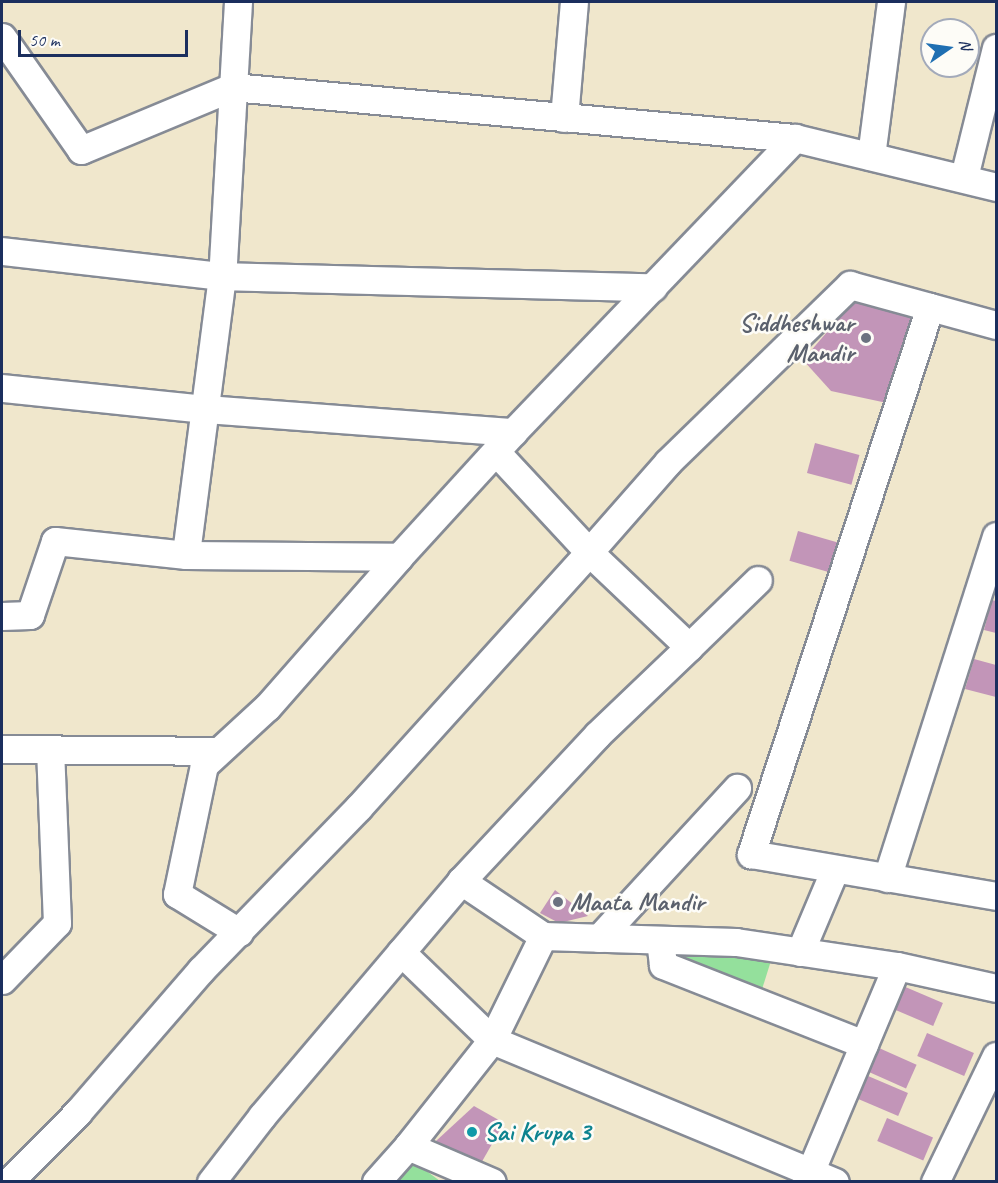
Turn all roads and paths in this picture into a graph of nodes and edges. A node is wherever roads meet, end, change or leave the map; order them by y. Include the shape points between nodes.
1 (238, 2) edge
2 (574, 2) edge
3 (891, 2) edge
4 (2, 37) edge
5 (996, 48) edge
6 (232, 87) junction
7 (564, 118) junction
8 (795, 138) junction
9 (871, 156) junction
10 (964, 177) junction
11 (996, 187) edge
12 (2, 251) edge
13 (222, 276) junction
14 (653, 287) junction
15 (930, 307) junction
16 (996, 325) edge
17 (2, 388) edge
18 (206, 409) junction
19 (505, 443) junction
20 (996, 536) edge
21 (589, 552) junction
22 (186, 555) junction
23 (399, 557) junction
24 (758, 580) dead end
25 (2, 616) edge
26 (689, 647) junction
27 (2, 749) edge
28 (50, 749) junction
29 (218, 751) junction
30 (737, 788) dead end
31 (835, 869) junction
32 (887, 878) junction
33 (461, 881) junction
34 (996, 896) edge
35 (239, 932) junction
36 (543, 936) junction
37 (599, 938) junction
38 (660, 940) junction
39 (401, 952) junction
40 (800, 952) junction
41 (897, 966) junction
42 (2, 980) edge
43 (996, 988) edge
44 (492, 1040) junction
45 (864, 1044) junction
46 (996, 1056) edge
47 (408, 1146) junction
48 (808, 1176) edge
49 (9, 1182) edge
50 (211, 1182) edge
51 (376, 1182) edge
52 (492, 1182) edge
53 (835, 1182) edge
54 (935, 1182) edge

1 - 6 street
2 - 7 street
3 - 9 street
4 - 6 street via 81,150
5 - 10 street
6 - 7 street
6 - 13 street
7 - 8 street
8 - 9 street
8 - 14 street
9 - 10 street
10 - 11 street
12 - 13 street
13 - 14 street
13 - 18 street
14 - 19 street
15 - 16 street
15 - 21 street via 850,285 668,462
15 - 31 street via 751,854
17 - 18 street
18 - 19 street
18 - 22 street
19 - 21 street
19 - 23 street
20 - 32 street
21 - 26 street
21 - 35 street via 358,808
22 - 23 street
22 - 25 street via 55,542 30,615
23 - 29 street via 267,707
24 - 26 street
26 - 33 street via 597,735
27 - 28 street
28 - 29 street
28 - 42 street via 57,923
29 - 35 street via 204,765 177,894
30 - 37 street
31 - 32 street
31 - 40 street
32 - 34 street
33 - 36 street
33 - 39 street
35 - 49 street via 78,1112
36 - 37 street
36 - 44 street
37 - 38 street
38 - 40 street via 736,942
38 - 45 street via 663,965
39 - 44 street
39 - 50 street
40 - 41 street
41 - 43 street
41 - 45 street
44 - 47 street
44 - 48 street
45 - 48 street
46 - 54 street
47 - 51 street
47 - 52 street
48 - 53 street

